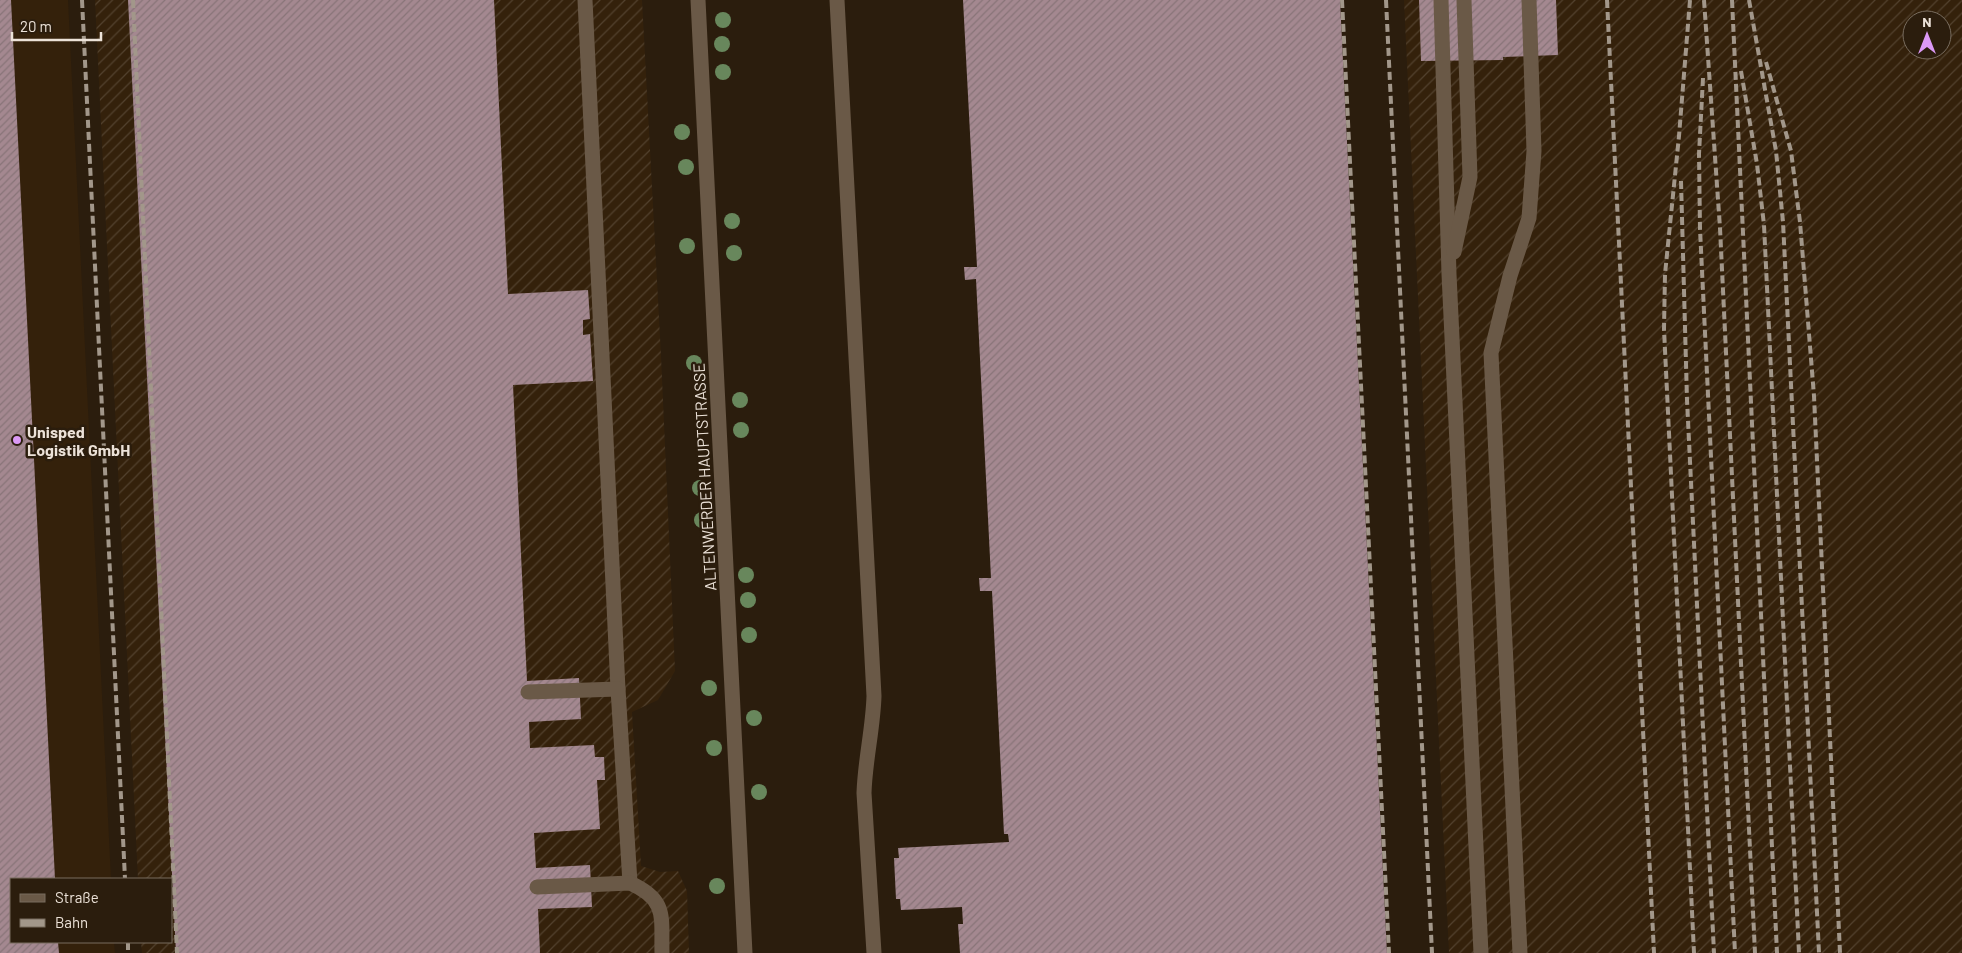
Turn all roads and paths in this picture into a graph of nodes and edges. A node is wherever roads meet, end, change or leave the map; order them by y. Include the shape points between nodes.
1 (585, 0) edge
2 (698, 0) edge
3 (836, 0) edge
4 (1441, 0) edge
5 (1464, 0) edge
6 (1529, 0) edge
7 (1449, 274) junction
8 (618, 689) junction
9 (528, 692) dead end
10 (630, 883) junction
11 (537, 887) dead end
12 (662, 953) edge
13 (745, 953) edge
14 (874, 953) edge
15 (1481, 953) edge
16 (1520, 953) edge

1 - 8 street
2 - 13 street, ALTENWERDER HAUPTSTRASSE
3 - 14 street via 874,696 874,721 864,793
4 - 7 street
5 - 7 street via 1470,177
6 - 16 street via 1534,151 1529,218 1510,276 1491,353
7 - 15 street
8 - 9 street
8 - 10 street
10 - 11 street
10 - 12 street via 642,888 661,909

